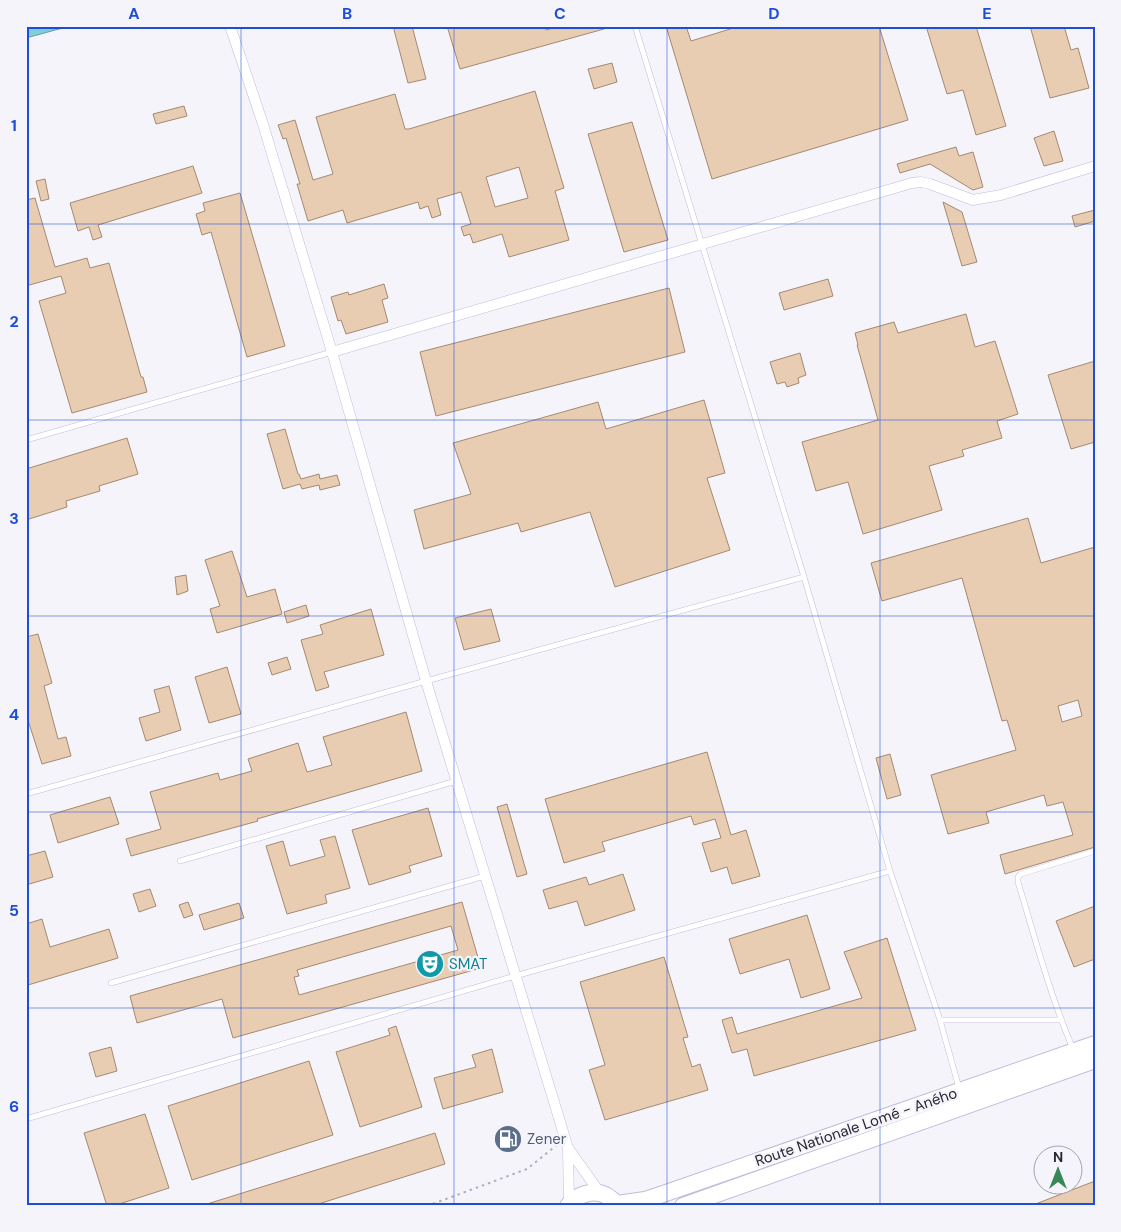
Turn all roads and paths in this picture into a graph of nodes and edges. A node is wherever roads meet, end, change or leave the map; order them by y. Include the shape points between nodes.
1 (230, 26) edge
2 (635, 26) edge
3 (1095, 166) edge
4 (703, 245) junction
5 (332, 352) junction
6 (26, 440) edge
7 (804, 577) junction
8 (426, 681) junction
9 (456, 781) junction
10 (26, 794) edge
11 (1095, 851) edge
12 (180, 860) dead end
13 (890, 871) junction
14 (484, 876) junction
15 (515, 976) junction
16 (111, 983) dead end
17 (940, 1020) junction
18 (1061, 1020) junction
19 (1095, 1044) edge
20 (1074, 1052) junction
21 (1095, 1060) edge
22 (960, 1091) junction
23 (26, 1120) edge
24 (566, 1144) junction
25 (600, 1193) junction
26 (568, 1204) edge
27 (618, 1205) edge
28 (427, 1206) edge
29 (683, 1206) edge

1 - 5 street
2 - 4 lane
3 - 4 street via 974,200 930,184 912,183
4 - 5 street
4 - 7 lane
5 - 6 lane
5 - 8 street
7 - 8 lane
7 - 13 lane
8 - 9 street
8 - 10 lane
9 - 12 lane
9 - 14 street
11 - 18 lane via 1021,874 1018,878
13 - 15 lane
13 - 17 lane
14 - 15 street
14 - 16 lane
15 - 23 lane
15 - 24 street
17 - 18 lane
17 - 22 lane
18 - 20 lane
19 - 20 highway, Route Nationale Lomé - Aného
20 - 22 highway, Route Nationale Lomé - Aného
21 - 29 highway, Route Nationale Lomé - Aného
22 - 27 highway, Route Nationale Lomé - Aného via 663,1194
24 - 25 street
24 - 26 street
24 - 28 path via 527,1169
25 - 26 highway via 583,1194
25 - 27 highway

